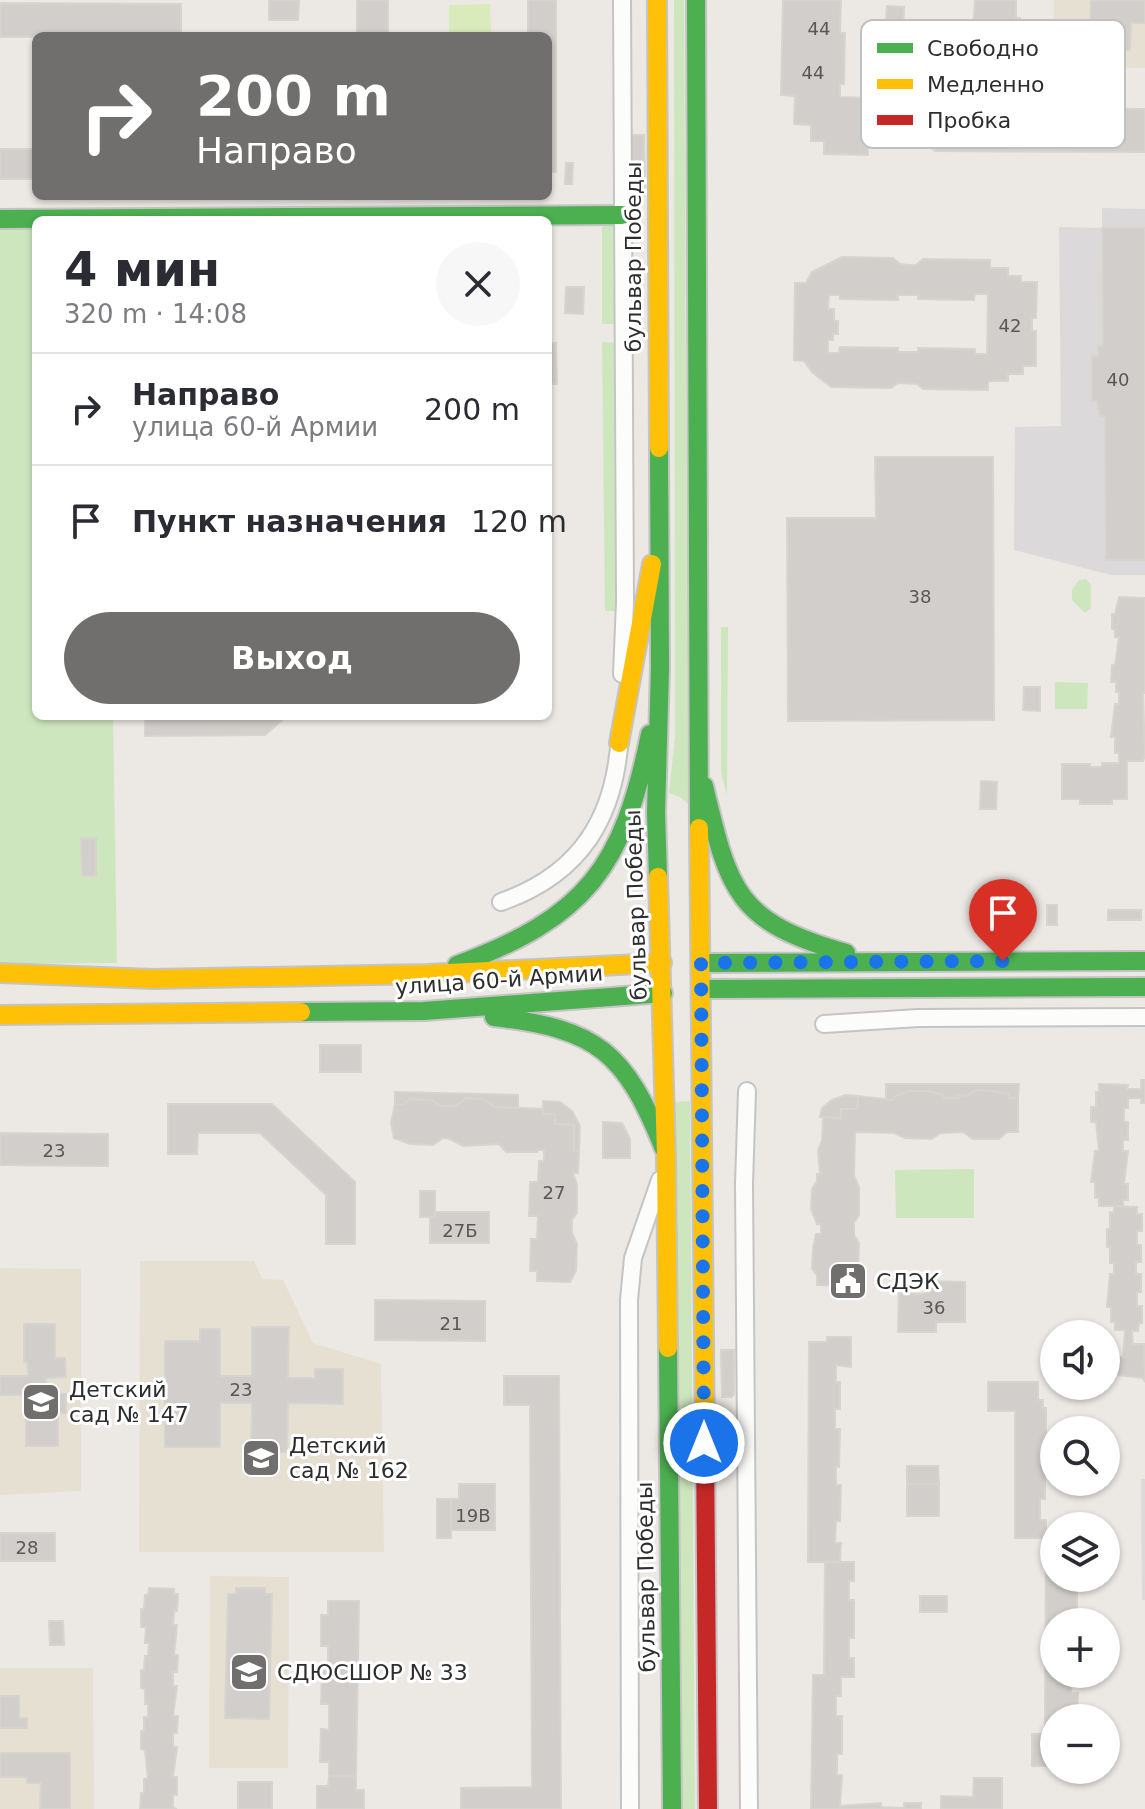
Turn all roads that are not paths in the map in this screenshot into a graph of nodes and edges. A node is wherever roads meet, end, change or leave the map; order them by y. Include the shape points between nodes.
1 (622, 0) edge
2 (657, 0) edge
3 (696, 0) edge
4 (622, 215) junction
5 (466, 216) edge
6 (0, 219) edge
7 (32, 219) edge
8 (659, 531) junction
9 (660, 668) junction
10 (619, 743) junction
11 (698, 760) junction
12 (501, 902) dead end
13 (883, 961) junction
14 (1139, 961) edge
15 (681, 963) junction
16 (0, 973) edge
17 (427, 974) junction
18 (1139, 987) edge
19 (701, 989) junction
20 (663, 993) junction
21 (424, 1011) junction
22 (0, 1015) edge
23 (1145, 1017) edge
24 (824, 1024) dead end
25 (747, 1091) dead end
26 (666, 1159) junction
27 (630, 1809) edge
28 (672, 1809) edge
29 (708, 1809) edge
30 (749, 1809) edge

1 - 4 street
2 - 8 main road, бульвар Победы
3 - 11 main road, бульвар Победы
4 - 5 main road
4 - 10 street via 625,602
6 - 7 main road
8 - 9 main road, бульвар Победы
8 - 10 main road
9 - 15 main road, бульвар Победы via 656,813
9 - 17 main road via 646,759 619,843 604,869 542,929 485,956
10 - 12 street via 610,797 581,850 538,888
11 - 13 main road via 718,846 731,881 751,909 792,938
11 - 15 main road, бульвар Победы
13 - 14 main road, улица 60-й Армии
13 - 15 main road, улица 60-й Армии
14 - 18 main road
15 - 17 main road, улица 60-й Армии
15 - 19 main road, бульвар Победы
15 - 20 main road, бульвар Победы
16 - 17 main road, улица 60-й Армии via 153,979
18 - 19 main road, улица 60-й Армии
19 - 20 main road, улица 60-й Армии
19 - 29 main road, бульвар Победы
20 - 21 main road, улица 60-й Армии
20 - 26 main road, бульвар Победы
21 - 22 main road, улица 60-й Армии
21 - 26 main road via 532,1020 594,1042 611,1054 638,1091
23 - 24 street
25 - 30 street
26 - 27 street via 633,1258 629,1300
26 - 28 main road, бульвар Победы

